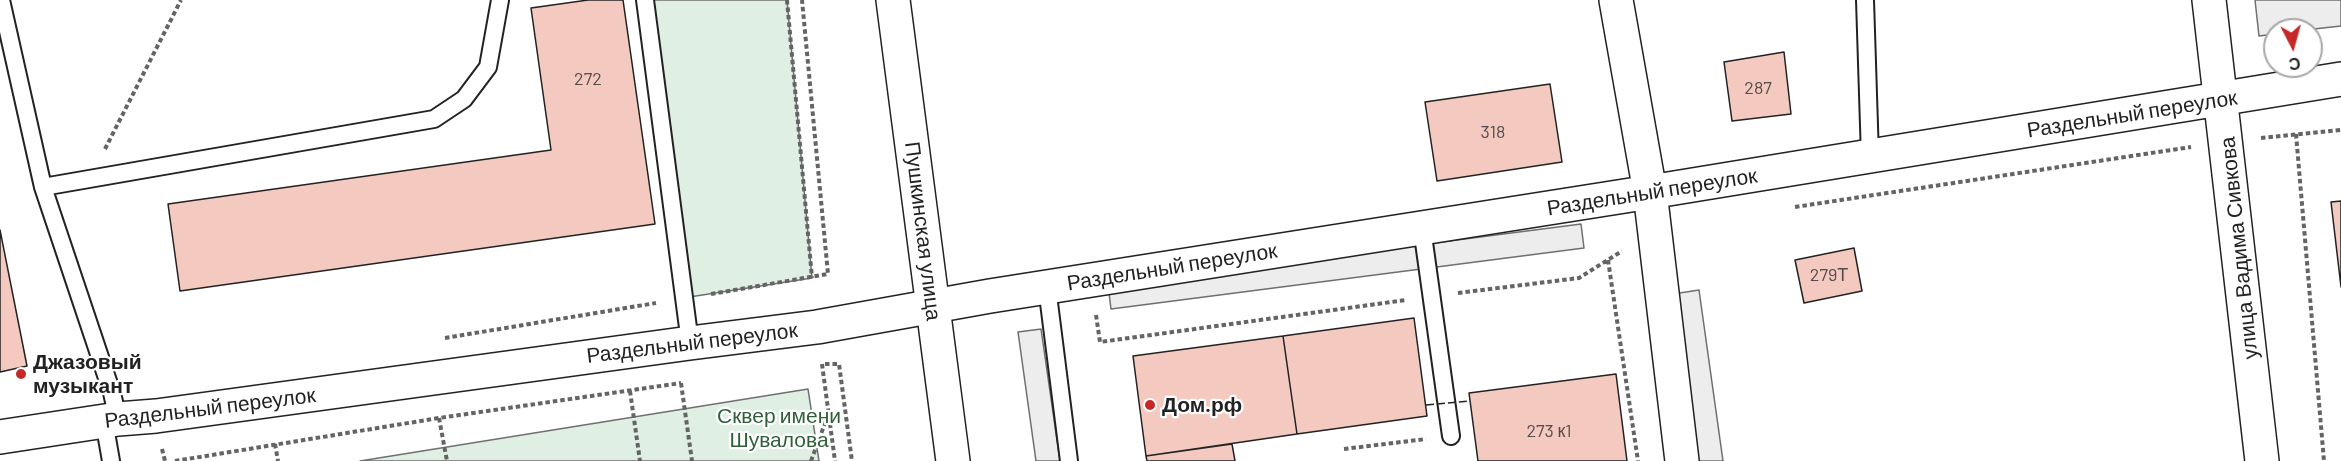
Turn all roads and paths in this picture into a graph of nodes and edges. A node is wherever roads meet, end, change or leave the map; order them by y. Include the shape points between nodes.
1 (1, 0) edge
2 (181, 0) edge
3 (500, 0) edge
4 (645, 0) edge
5 (787, 0) edge
6 (802, 0) edge
7 (893, 0) edge
8 (1616, 0) edge
9 (1866, 0) edge
10 (2213, 0) edge
11 (2341, 79) edge
12 (2222, 100) junction
13 (2296, 134) dead end
14 (1870, 157) junction
15 (91, 178) junction
16 (43, 187) junction
17 (1650, 192) junction
18 (1422, 228) junction
19 (1608, 260) dead end
20 (1047, 287) junction
21 (932, 306) junction
22 (690, 343) junction
23 (630, 390) junction
24 (829, 414) junction
25 (439, 418) junction
26 (111, 420) junction
27 (1451, 436) joint
28 (0, 437) edge
29 (275, 444) junction
30 (1344, 449) dead end
31 (200, 459) edge
32 (111, 461) edge
33 (175, 461) edge
34 (278, 461) edge
35 (447, 461) edge
36 (640, 461) edge
37 (692, 461) edge
38 (811, 461) edge
39 (835, 461) edge
40 (852, 461) edge
41 (953, 461) edge
42 (1069, 461) edge
43 (1638, 461) edge
44 (1682, 461) edge
45 (2262, 461) edge
46 (2324, 461) edge

1 - 16 lane
2 - 15 path
3 - 15 lane via 488,67 464,99 434,118
4 - 22 lane
5 - 6 path via 812,278 828,274
7 - 21 street, Пушкинская улица
8 - 17 street
9 - 14 lane
10 - 12 street, улица Вадима Сивкова
11 - 12 street, Раздельный переулок
12 - 14 street, Раздельный переулок
12 - 45 street, улица Вадима Сивкова
13 - 46 path
14 - 17 street, Раздельный переулок
15 - 16 lane
16 - 26 lane via 112,393
17 - 18 street, Раздельный переулок
17 - 44 street
18 - 20 street, Раздельный переулок
18 - 27 lane
19 - 43 path
20 - 21 street, Раздельный переулок
20 - 42 lane
21 - 22 street, Раздельный переулок via 817,327
21 - 41 street, Пушкинская улица
22 - 26 street, Раздельный переулок
23 - 25 path
23 - 36 path
23 - 37 path via 681,383
24 - 38 path
24 - 39 path
24 - 40 path via 822,364 839,364
25 - 29 path
25 - 35 path
26 - 28 street, Раздельный переулок
26 - 32 lane
27 - 30 path
29 - 31 path
29 - 34 path
31 - 33 path

